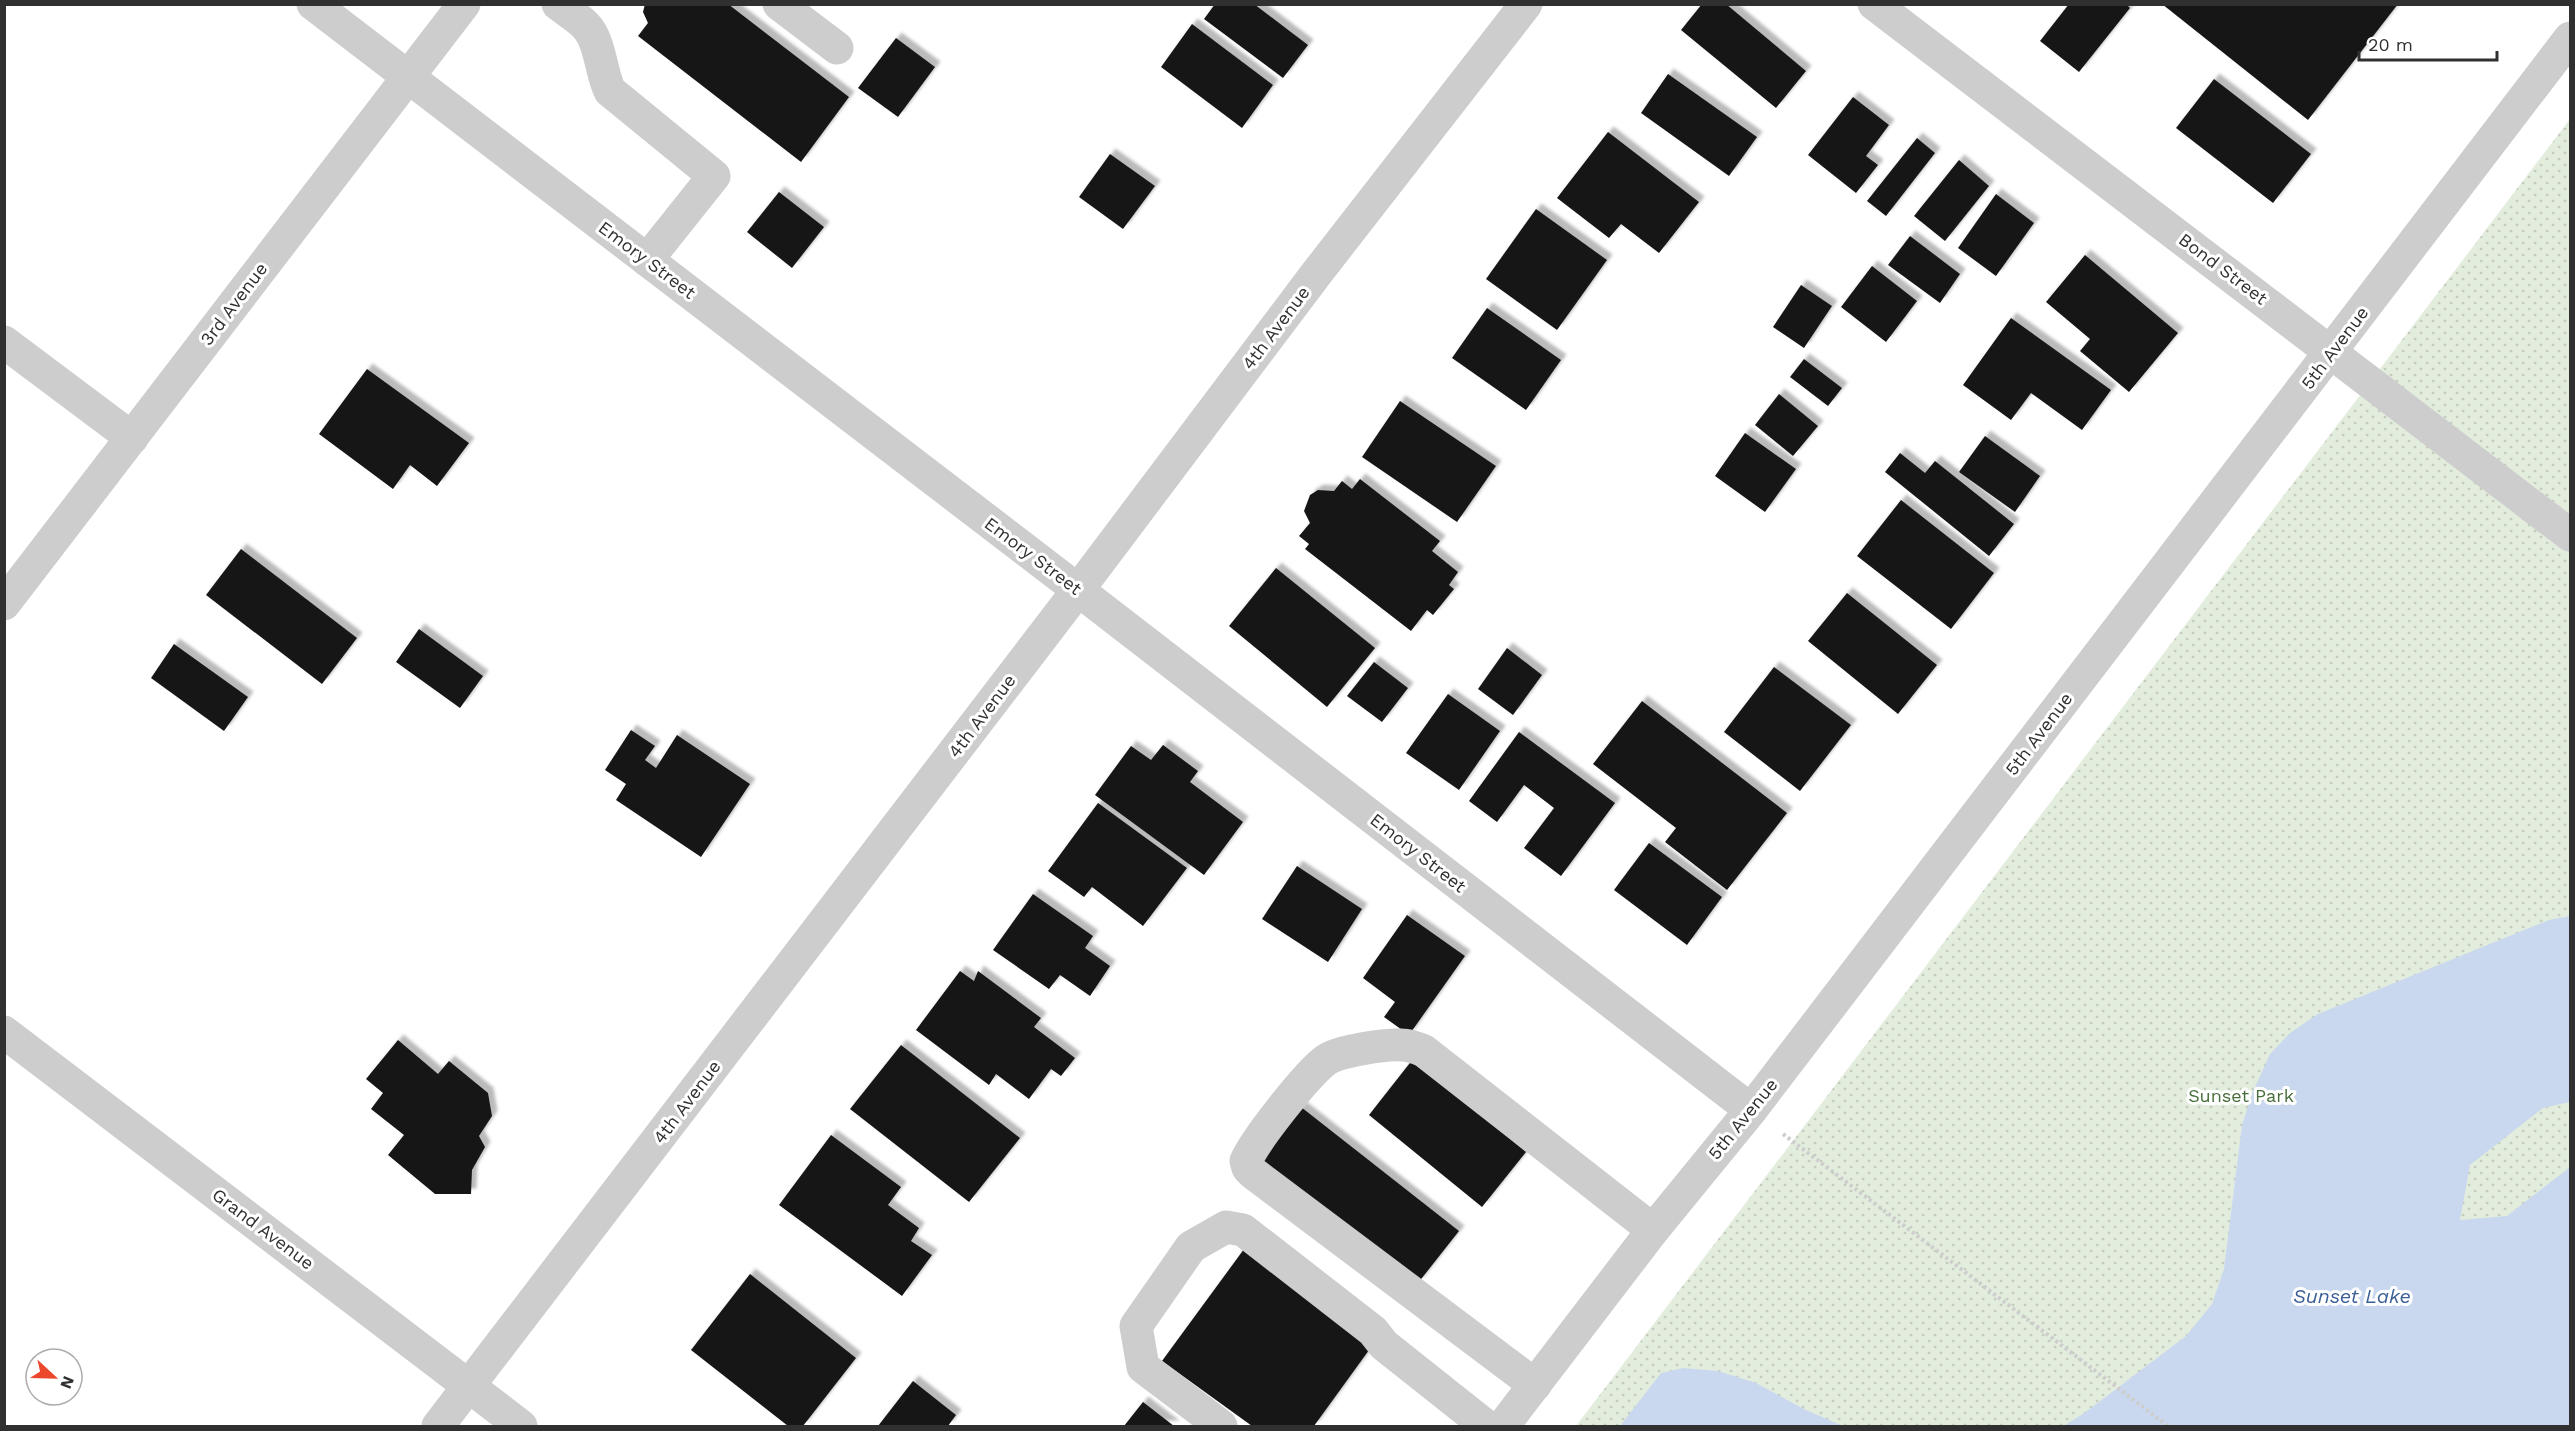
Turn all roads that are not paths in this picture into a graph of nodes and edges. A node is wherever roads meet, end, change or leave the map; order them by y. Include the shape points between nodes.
1 (313, 4) edge
2 (464, 4) edge
3 (558, 4) edge
4 (779, 4) edge
5 (1526, 4) edge
6 (1874, 4) edge
7 (2571, 38) edge
8 (837, 48) dead end
9 (408, 77) junction
10 (647, 260) junction
11 (4, 342) edge
12 (2332, 352) junction
13 (132, 438) junction
14 (2571, 535) edge
15 (1078, 590) junction
16 (4, 604) edge
17 (4, 1032) edge
18 (1751, 1110) junction
19 (1653, 1230) junction
20 (1535, 1385) junction
21 (469, 1387) junction
22 (438, 1426) edge
23 (521, 1426) edge
24 (1221, 1426) edge
25 (1486, 1426) edge
26 (1503, 1426) edge

1 - 9 street, Emory Street
2 - 9 street, 3rd Avenue
3 - 10 street via 587,26 610,91 714,176
4 - 8 street
5 - 15 street, 4th Avenue
6 - 12 street, Bond Street
7 - 12 street, 5th Avenue
9 - 10 street, Emory Street
9 - 13 street, 3rd Avenue
10 - 15 street, Emory Street
11 - 13 street
12 - 14 street, Bond Street
12 - 18 street, 5th Avenue
13 - 16 street, 3rd Avenue
15 - 18 street, Emory Street
15 - 21 street, 4th Avenue
17 - 21 street, Grand Avenue
18 - 19 street, 5th Avenue
19 - 20 street, 5th Avenue
19 - 20 street via 1414,1047 1390,1045 1327,1059 1254,1146 1246,1161 1253,1173
20 - 26 street, 5th Avenue
21 - 22 street, 4th Avenue
21 - 23 street, Grand Avenue
24 - 25 street via 1143,1366 1136,1326 1191,1247 1226,1227 1243,1230 1373,1330 1384,1345

